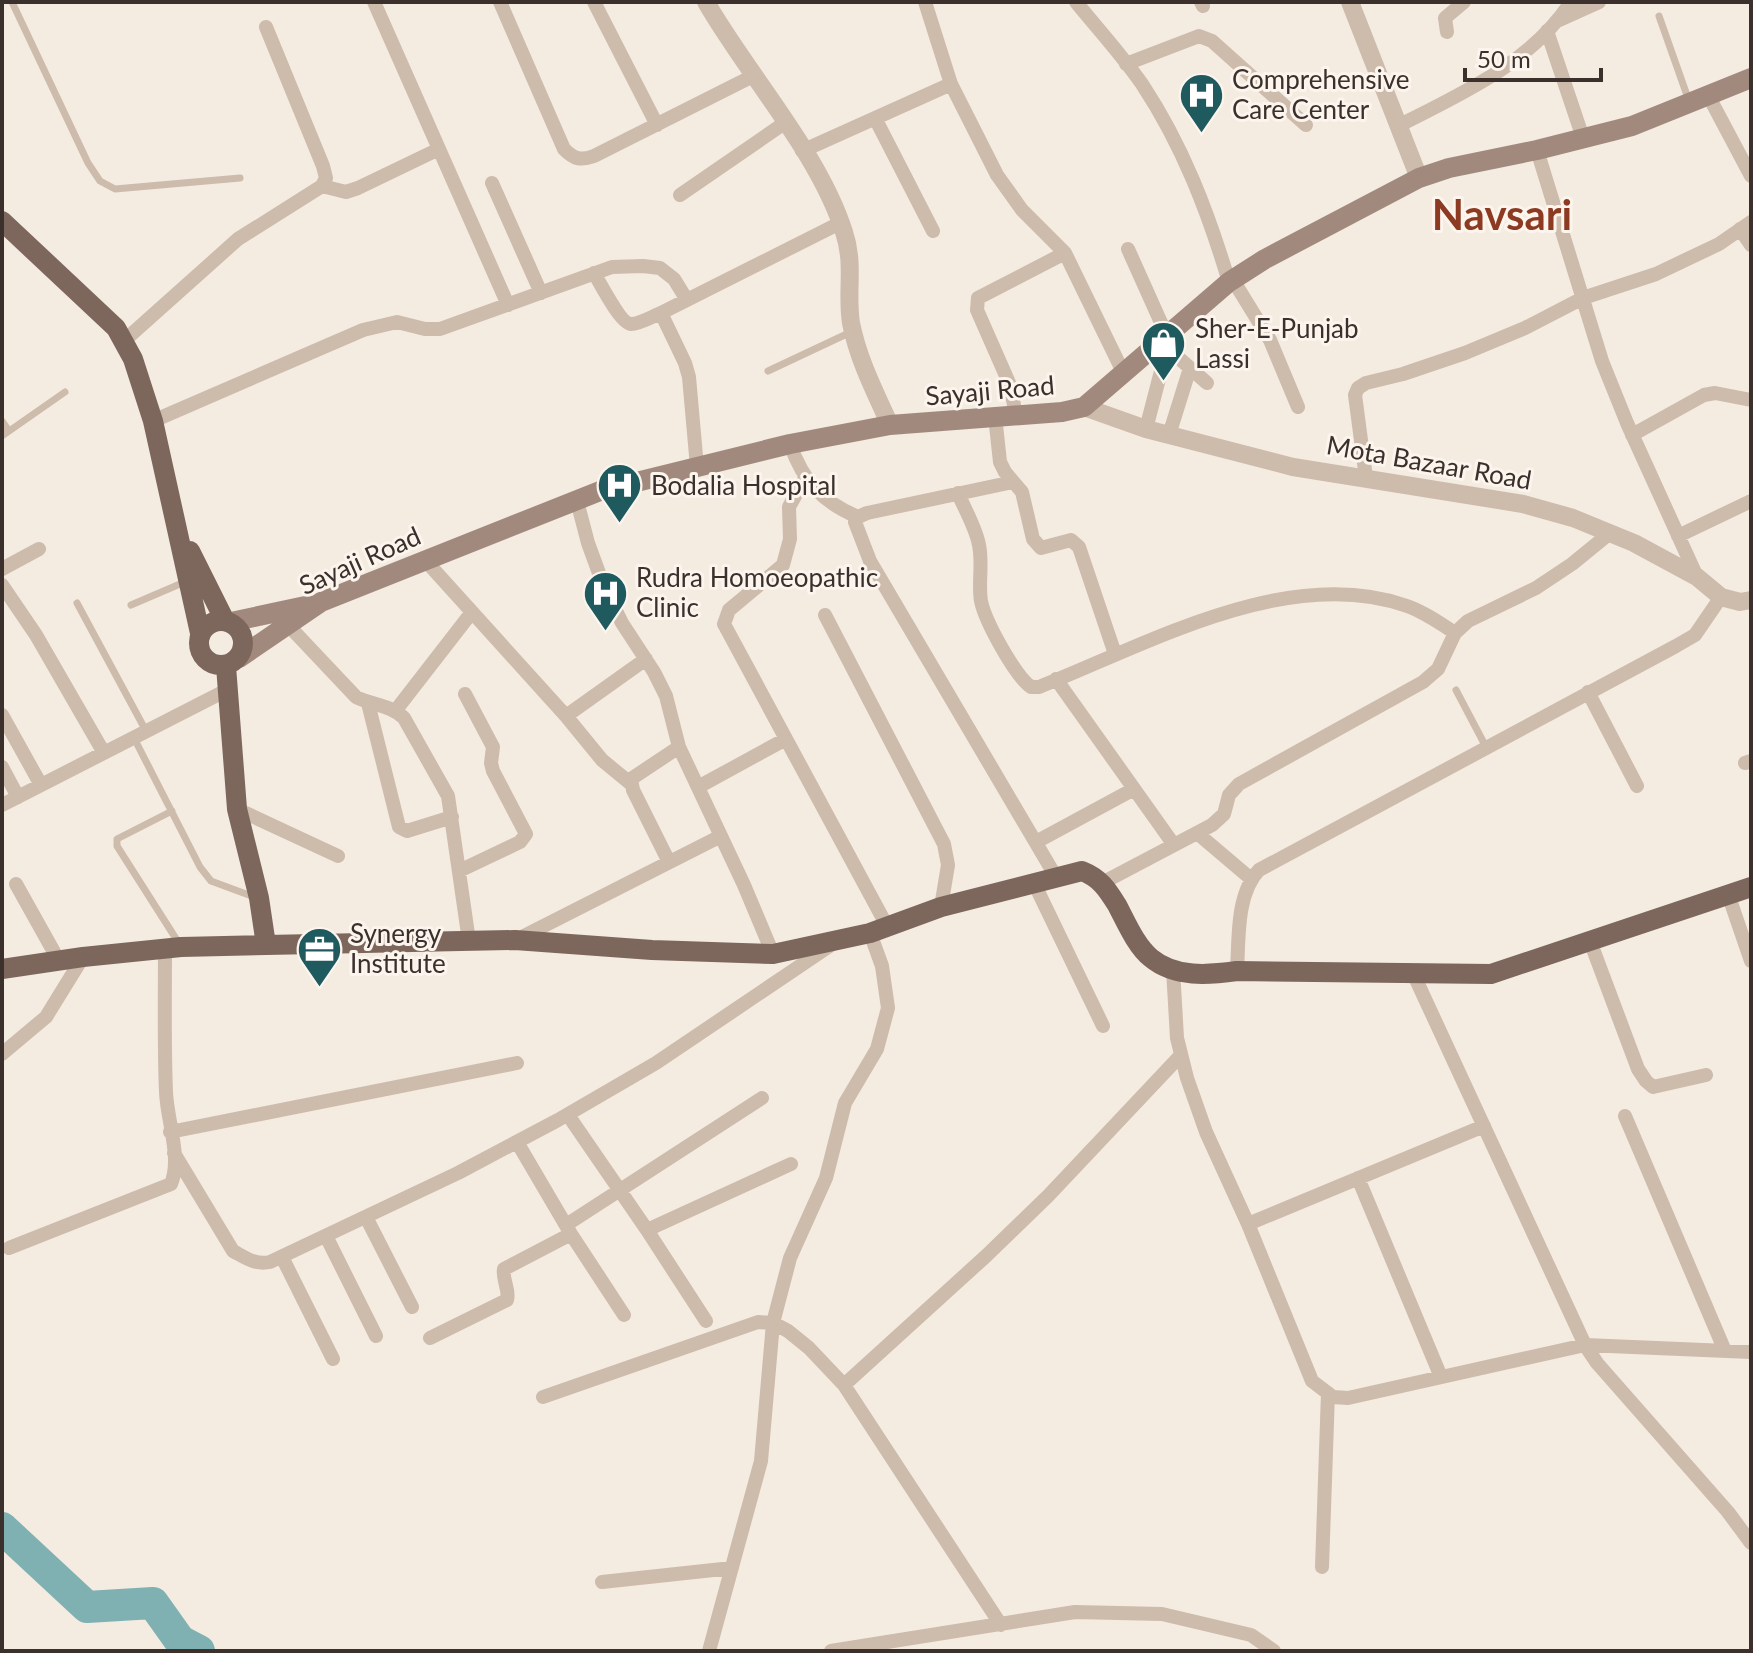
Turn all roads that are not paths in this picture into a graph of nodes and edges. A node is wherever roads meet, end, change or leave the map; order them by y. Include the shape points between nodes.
1 (12, 2) edge
2 (374, 2) edge
3 (500, 2) edge
4 (594, 2) edge
5 (706, 2) edge
6 (925, 2) edge
7 (1076, 2) edge
8 (1350, 2) edge
9 (1464, 2) edge
10 (1571, 2) edge
11 (1599, 2) edge
12 (1659, 16) dead end
13 (1559, 20) junction
14 (266, 27) dead end
15 (1547, 31) junction
16 (1447, 32) dead end
17 (1126, 64) junction
18 (753, 76) junction
19 (1751, 78) edge
20 (951, 84) junction
21 (1699, 99) junction
22 (875, 118) junction
23 (786, 122) junction
24 (657, 125) junction
25 (1306, 125) dead end
26 (1398, 126) junction
27 (1583, 138) junction
28 (439, 149) junction
29 (1537, 150) junction
30 (802, 151) junction
31 (1751, 176) edge
32 (240, 178) dead end
33 (1419, 178) junction
34 (492, 183) dead end
35 (322, 186) junction
36 (680, 195) dead end
37 (2, 221) edge
38 (840, 223) junction
39 (1746, 226) edge
40 (933, 231) dead end
41 (1751, 245) edge
42 (1128, 249) dead end
43 (1065, 253) junction
44 (594, 273) junction
45 (1231, 281) junction
46 (541, 293) junction
47 (1583, 298) junction
48 (687, 300) junction
49 (508, 305) junction
50 (661, 313) junction
51 (853, 331) junction
52 (125, 340) junction
53 (1165, 342) junction
54 (1190, 368) junction
55 (768, 371) dead end
56 (1124, 374) junction
57 (1207, 383) dead end
58 (65, 392) dead end
59 (1751, 400) edge
60 (1084, 407) junction
61 (1298, 407) dead end
62 (1006, 415) junction
63 (2, 421) edge
64 (153, 421) junction
65 (890, 425) junction
66 (1146, 429) junction
67 (5, 433) edge
68 (1169, 435) junction
69 (1632, 435) junction
70 (790, 444) junction
71 (697, 467) junction
72 (805, 478) junction
73 (1366, 478) junction
74 (1013, 482) junction
75 (958, 493) junction
76 (577, 501) junction
77 (1751, 501) edge
78 (858, 517) junction
79 (176, 522) junction
80 (1610, 533) junction
81 (1678, 536) junction
82 (39, 549) dead end
83 (425, 560) junction
84 (2, 569) edge
85 (1697, 577) junction
86 (189, 580) junction
87 (2, 585) edge
88 (1721, 597) junction
89 (1751, 600) edge
90 (321, 602) junction
91 (77, 603) dead end
92 (131, 605) dead end
93 (472, 612) junction
94 (825, 615) dead end
95 (228, 621) junction
96 (288, 625) junction
97 (200, 633) junction
98 (1455, 633) junction
99 (1115, 654) junction
100 (646, 659) junction
101 (232, 662) junction
102 (1056, 679) junction
103 (227, 690) junction
104 (1456, 690) dead end
105 (1588, 692) junction
106 (465, 694) dead end
107 (368, 703) junction
108 (396, 710) junction
109 (2, 715) edge
110 (566, 716) junction
111 (140, 734) junction
112 (786, 739) junction
113 (679, 747) junction
114 (1486, 747) junction
115 (104, 753) junction
116 (2, 767) edge
117 (630, 783) junction
118 (41, 785) junction
119 (1637, 786) dead end
120 (698, 787) junction
121 (1134, 789) junction
122 (18, 797) junction
123 (2, 805) edge
124 (237, 809) junction
125 (172, 811) junction
126 (452, 817) junction
127 (1197, 833) junction
128 (721, 836) junction
129 (1036, 842) junction
130 (1174, 845) junction
131 (338, 856) dead end
132 (669, 862) junction
133 (459, 871) junction
134 (1056, 877) junction
135 (1250, 878) junction
136 (1034, 883) junction
137 (1102, 883) junction
138 (16, 884) dead end
139 (1751, 887) edge
140 (1728, 894) junction
141 (259, 898) junction
142 (941, 907) junction
143 (879, 930) junction
144 (515, 940) junction
145 (838, 940) junction
146 (469, 941) junction
147 (1590, 941) junction
148 (266, 945) junction
149 (173, 948) junction
150 (773, 954) junction
151 (83, 957) junction
152 (59, 961) junction
153 (1751, 961) edge
154 (2, 969) edge
155 (1173, 969) junction
156 (1237, 971) junction
157 (1413, 973) junction
158 (1103, 1026) dead end
159 (2, 1054) edge
160 (1181, 1055) junction
161 (517, 1063) dead end
162 (1706, 1075) dead end
163 (762, 1098) dead end
164 (568, 1115) junction
165 (1625, 1116) dead end
166 (1484, 1126) junction
167 (170, 1132) junction
168 (517, 1142) junction
169 (174, 1153) junction
170 (791, 1164) dead end
171 (1358, 1178) junction
172 (619, 1191) junction
173 (366, 1217) junction
174 (1248, 1224) junction
175 (569, 1230) junction
176 (647, 1230) junction
177 (326, 1236) junction
178 (9, 1248) dead end
179 (282, 1257) junction
180 (412, 1307) dead end
181 (624, 1315) dead end
182 (706, 1321) dead end
183 (773, 1323) junction
184 (376, 1336) dead end
185 (430, 1338) dead end
186 (1585, 1345) junction
187 (1725, 1351) junction
188 (1751, 1352) edge
189 (333, 1359) dead end
190 (1441, 1377) junction
191 (844, 1385) junction
192 (1328, 1393) junction
193 (543, 1397) dead end
194 (1751, 1543) edge
195 (1322, 1567) dead end
196 (732, 1568) junction
197 (602, 1582) dead end
198 (1001, 1625) junction
199 (709, 1651) edge
200 (831, 1651) edge
201 (1274, 1651) edge

1 - 32 lane via 100,181 115,189
2 - 28 street
3 - 24 street via 564,149 573,158 584,160
4 - 24 street
5 - 18 street
6 - 20 street
7 - 17 street
8 - 26 street
9 - 16 street via 1445,18
10 - 13 street
11 - 13 street
12 - 21 lane
13 - 15 street
14 - 35 street via 323,166
15 - 26 street via 1489,79
15 - 27 street
17 - 25 street via 1199,36 1212,41
17 - 45 street via 1190,170
18 - 23 street
18 - 24 street
19 - 21 main road, Sayaji Road
20 - 22 street
20 - 43 street via 1012,198
21 - 27 main road, Sayaji Road via 1632,126
21 - 31 street
22 - 30 street
22 - 40 street
23 - 30 street
23 - 36 street
26 - 33 street
27 - 29 main road, Sayaji Road
28 - 35 street via 346,192
28 - 49 street
29 - 33 main road, Sayaji Road
29 - 47 street
30 - 38 street
33 - 45 main road, Sayaji Road
34 - 46 street
35 - 52 street via 238,239
37 - 52 main road
38 - 48 street
38 - 51 street via 852,264
39 - 41 street
39 - 47 street via 1656,274
42 - 53 street
43 - 56 street
43 - 62 street via 978,298 977,310 1010,385
44 - 46 street
44 - 48 street via 612,267 660,268
44 - 50 street via 625,323
45 - 53 main road, Sayaji Road
45 - 61 street via 1270,340
46 - 49 street
47 - 69 street
47 - 73 street via 1465,353 1358,388
48 - 50 street
49 - 64 street via 440,329 397,322 363,330
50 - 71 street via 689,377
51 - 55 lane
51 - 65 street
52 - 64 main road
53 - 54 street
53 - 56 main road, Sayaji Road
53 - 66 street
54 - 57 street
54 - 68 street
56 - 60 main road, Sayaji Road
58 - 67 lane
59 - 69 street via 1704,395
60 - 62 main road, Sayaji Road
60 - 66 street, Mota Bazaar Road
62 - 65 main road, Sayaji Road
62 - 74 street via 1000,462
63 - 67 lane
64 - 79 main road
65 - 70 main road, Sayaji Road
66 - 68 street, Mota Bazaar Road
68 - 73 street, Mota Bazaar Road via 1293,467
69 - 81 street
70 - 71 main road, Sayaji Road
70 - 72 street
71 - 76 main road, Sayaji Road
72 - 78 street via 821,497
72 - 112 street via 789,507 790,539 783,565 725,617 728,634
73 - 80 street, Mota Bazaar Road via 1523,504
74 - 75 street
74 - 99 street via 1025,500 1037,546 1071,540 1079,547
75 - 78 street
75 - 102 street via 979,542 981,600 987,617 1025,682 1039,687
76 - 83 main road, Sayaji Road
76 - 100 street via 603,584
77 - 81 street
78 - 129 street via 857,532 870,561
79 - 86 main road
79 - 95 main road
80 - 85 street, Mota Bazaar Road
80 - 98 street via 1536,588 1468,621
81 - 85 street
82 - 84 street
83 - 90 main road, Sayaji Road
83 - 93 street
85 - 88 street, Mota Bazaar Road
86 - 92 lane
86 - 97 main road
87 - 115 street
88 - 89 street
88 - 105 street via 1695,635
90 - 95 main road
90 - 96 main road, Sayaji Road
91 - 111 lane
93 - 108 street
93 - 110 street
94 - 142 street via 944,844 948,865
95 - 97 main road via 215,621
95 - 101 main road via 241,632 244,645
96 - 101 main road, Sayaji Road
96 - 107 street via 344,687
97 - 101 main road via 203,658 214,665
98 - 99 street via 1408,606 1323,594 1251,605
98 - 127 street via 1438,669 1423,682 1239,784 1229,795 1224,814
99 - 102 street
100 - 110 street
100 - 113 street via 666,696
101 - 103 main road
102 - 121 street
103 - 111 street
103 - 124 main road
104 - 114 lane
105 - 114 street
105 - 119 street
106 - 133 street via 493,747 493,771 526,834 520,842
107 - 108 street
107 - 126 street via 399,827 407,831
108 - 126 street via 448,796
109 - 118 street
110 - 117 street via 602,760
111 - 115 street
111 - 125 lane
112 - 120 street
112 - 143 street
113 - 117 street via 635,774
113 - 120 street
114 - 135 street
115 - 118 street
116 - 122 street
117 - 132 street
118 - 122 street
120 - 128 street
121 - 129 street
121 - 130 street
122 - 123 street
124 - 131 street
124 - 141 main road
125 - 141 lane via 211,881
125 - 149 lane via 117,839 117,846
126 - 133 street
127 - 130 street
127 - 135 street
128 - 132 street
128 - 150 street
129 - 134 street
130 - 137 street
132 - 144 street
133 - 146 street
134 - 136 main road
134 - 137 main road via 1082,871
135 - 156 street via 1240,920
136 - 142 main road
136 - 158 street
137 - 155 main road via 1151,958
138 - 152 street
139 - 140 main road
140 - 147 main road
140 - 153 street
141 - 148 main road
142 - 143 main road
143 - 145 main road
143 - 183 street via 888,1008 877,1049 845,1103 826,1178 790,1258
144 - 146 main road
144 - 150 main road
145 - 150 main road
145 - 164 street via 656,1063
146 - 148 main road
147 - 157 main road via 1491,974
147 - 162 street via 1646,1081 1653,1087
148 - 149 main road
149 - 151 main road
149 - 167 street via 166,1095
151 - 152 main road
151 - 159 street via 46,1017
152 - 154 main road
155 - 156 main road via 1205,975
155 - 160 street
156 - 157 main road
157 - 166 street
160 - 174 street via 1206,1132
160 - 191 street via 1048,1196
161 - 167 street
163 - 172 street
164 - 168 street
164 - 172 street
165 - 187 street
166 - 171 street
166 - 186 street
167 - 169 street
168 - 173 street
168 - 175 street
169 - 178 street via 171,1184
169 - 179 street via 233,1251 261,1263
170 - 176 street
171 - 174 street
171 - 190 street
172 - 175 street
172 - 176 street
173 - 177 street
173 - 180 street
174 - 192 street via 1312,1381
175 - 181 street
175 - 185 street via 504,1269 507,1300
176 - 182 street
177 - 179 street
177 - 184 street
179 - 189 street
183 - 191 street via 809,1348
183 - 193 street via 758,1322
183 - 196 street via 761,1461
186 - 187 street
186 - 190 street
186 - 194 street
187 - 188 street
190 - 192 street via 1348,1398
191 - 198 street
192 - 195 street
196 - 197 street
196 - 199 street
198 - 200 street
198 - 201 street via 1075,1612 1162,1614 1251,1635

